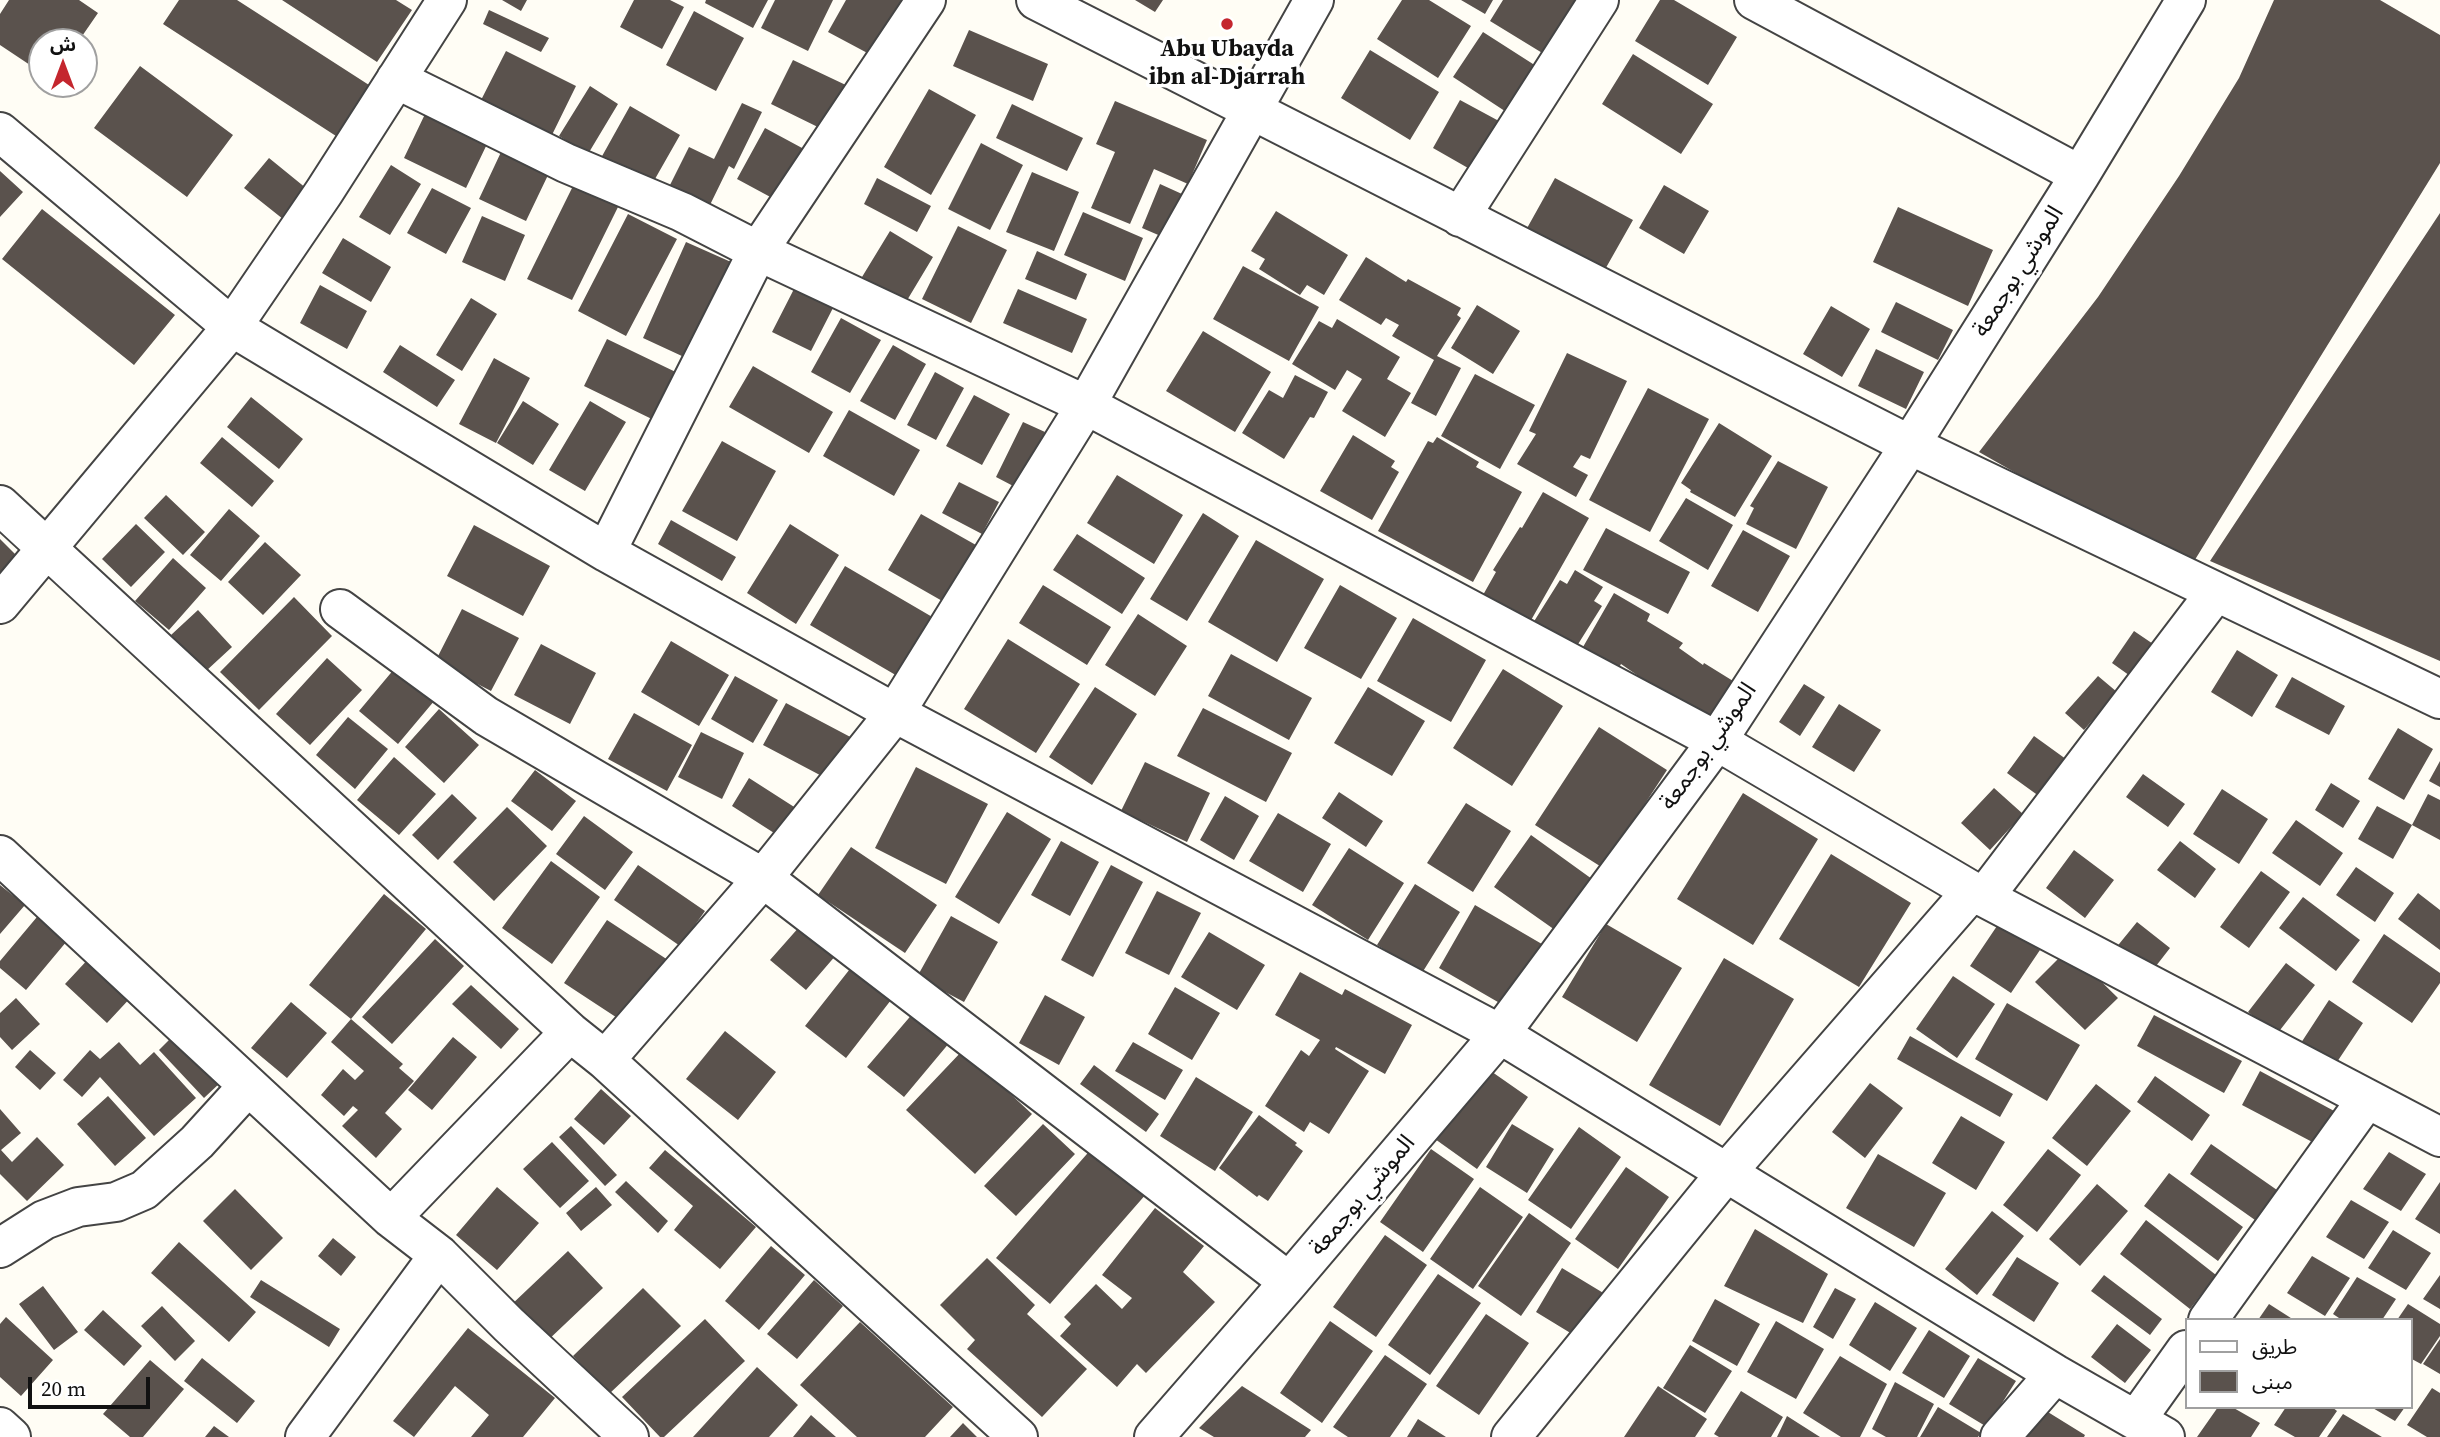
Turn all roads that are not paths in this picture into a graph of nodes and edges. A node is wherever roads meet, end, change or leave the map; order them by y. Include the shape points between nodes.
1 (446, 0) edge
2 (926, 0) edge
3 (1035, 0) edge
4 (1314, 0) edge
5 (1599, 0) edge
6 (1754, 0) edge
7 (2186, 0) edge
8 (396, 79) junction
9 (1251, 109) junction
10 (0, 132) edge
11 (2080, 175) junction
12 (1460, 217) junction
13 (758, 251) junction
14 (232, 327) junction
15 (1086, 405) junction
16 (1910, 445) junction
17 (0, 505) edge
18 (47, 549) junction
19 (606, 552) junction
20 (2216, 592) junction
21 (0, 604) edge
22 (340, 609) dead end
23 (2440, 699) edge
24 (895, 713) junction
25 (1717, 741) junction
26 (0, 855) edge
27 (762, 878) junction
28 (1978, 894) junction
29 (570, 1032) junction
30 (1500, 1034) junction
31 (605, 1060) junction
32 (248, 1086) junction
33 (2367, 1099) junction
34 (2440, 1137) edge
35 (1726, 1173) junction
36 (391, 1218) junction
37 (0, 1248) edge
38 (439, 1255) junction
39 (1289, 1282) junction
40 (2209, 1318) edge
41 (2184, 1354) edge
42 (2055, 1374) junction
43 (0, 1427) edge
44 (2150, 1429) edge
45 (11, 1437) edge
46 (305, 1437) edge
47 (629, 1437) edge
48 (1018, 1437) edge
49 (1154, 1437) edge
50 (1511, 1437) edge
51 (2000, 1437) edge

1 - 8 street
2 - 13 street
3 - 9 street
4 - 9 street
5 - 12 street
6 - 11 street
7 - 11 street, الموشي بوجمعة
8 - 13 street
8 - 14 street
9 - 12 street
9 - 15 street
10 - 14 street
11 - 16 street, الموشي بوجمعة
12 - 16 street
13 - 15 street
13 - 19 street
14 - 18 street
14 - 19 street
15 - 24 street
15 - 25 street
16 - 20 street
16 - 25 street, الموشي بوجمعة
17 - 18 street
18 - 21 street
18 - 29 street
19 - 24 street
20 - 23 street
20 - 28 street
22 - 27 street via 486,716
24 - 27 street
24 - 30 street
25 - 28 street
25 - 30 street, الموشي بوجمعة
26 - 32 street
27 - 31 street
27 - 39 street
28 - 33 street
28 - 35 street
29 - 31 street
29 - 36 street
30 - 35 street
30 - 39 street, الموشي بوجمعة
31 - 48 street
32 - 36 street
32 - 37 street via 197,1142 144,1189 116,1202 78,1207 44,1220
33 - 34 street
33 - 40 street
35 - 42 street
35 - 50 street
36 - 38 street
38 - 46 street
38 - 47 street
39 - 49 street, الموشي بوجمعة
41 - 44 street
42 - 44 street
42 - 51 street
43 - 45 street

